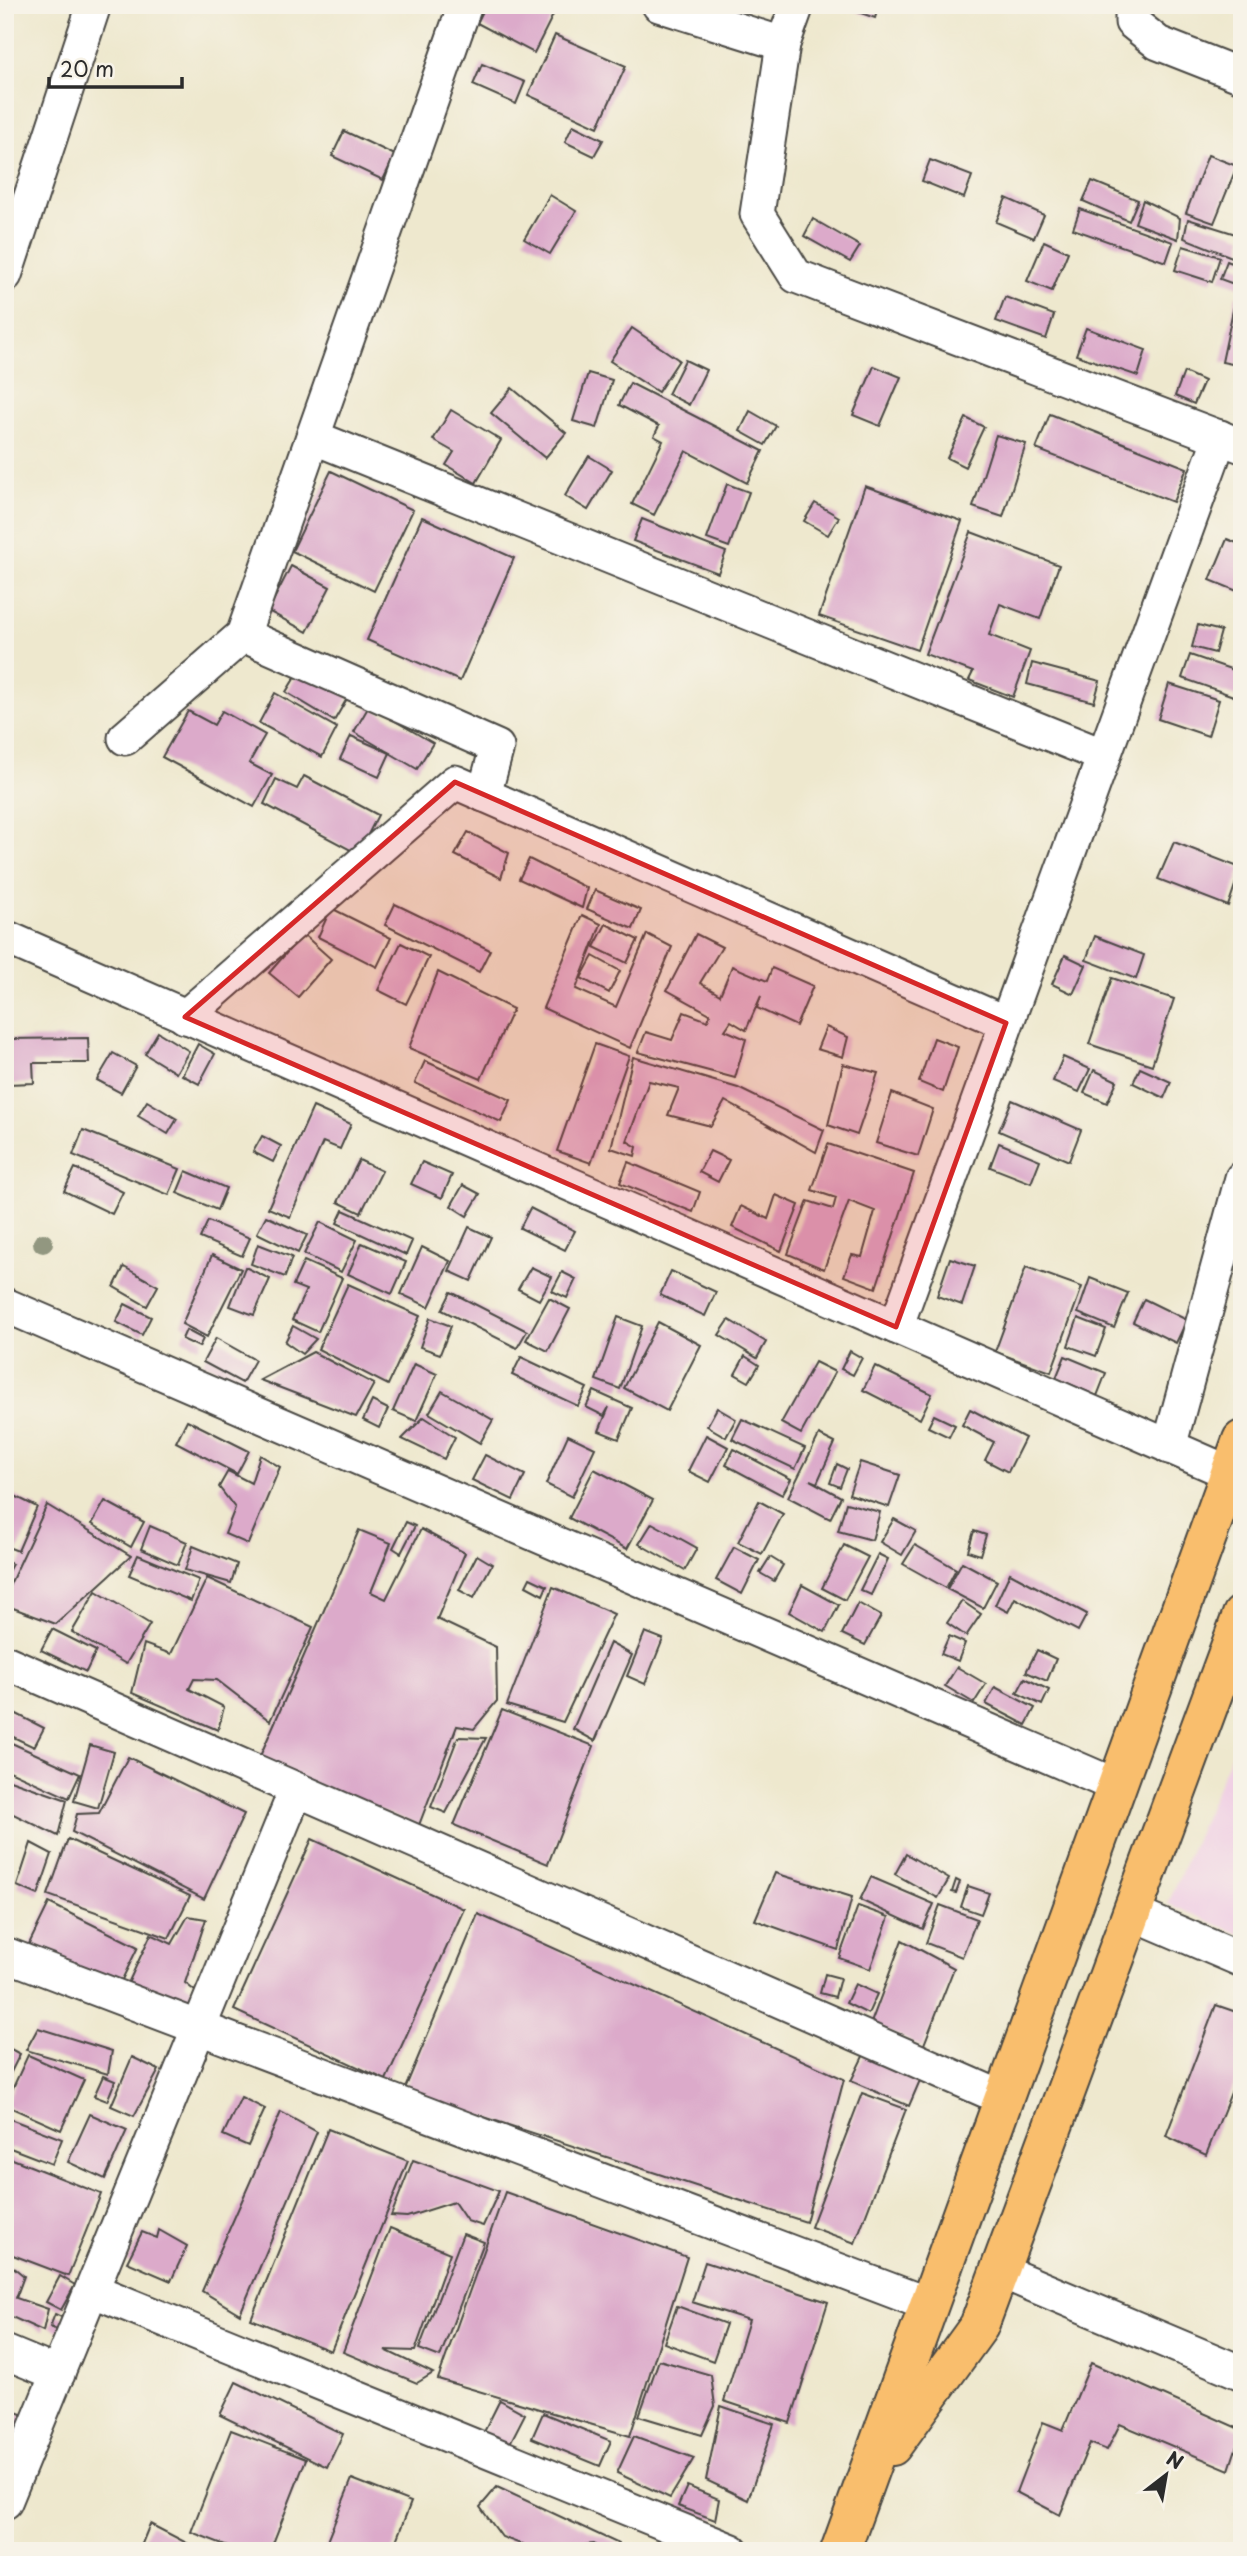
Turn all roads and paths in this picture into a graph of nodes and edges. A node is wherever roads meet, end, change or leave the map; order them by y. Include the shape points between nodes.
1 (94, 5) edge
2 (465, 5) edge
3 (659, 5) edge
4 (797, 5) edge
5 (1132, 5) edge
6 (783, 44) junction
7 (1242, 76) edge
8 (5, 275) edge
9 (313, 437) junction
10 (1231, 441) edge
11 (243, 635) junction
12 (125, 738) dead end
13 (1104, 756) junction
14 (484, 795) junction
15 (5, 937) edge
16 (185, 1017) junction
17 (1006, 1023) junction
18 (1242, 1178) edge
19 (5, 1305) edge
20 (896, 1327) junction
21 (1169, 1447) junction
22 (1236, 1456) edge
23 (1242, 1615) edge
24 (5, 1662) edge
25 (1117, 1786) junction
26 (296, 1790) junction
27 (1132, 1913) junction
28 (5, 1954) edge
29 (1242, 1960) edge
30 (199, 2028) junction
31 (1004, 2099) junction
32 (1000, 2272) junction
33 (92, 2290) junction
34 (930, 2305) junction
35 (5, 2352) edge
36 (1242, 2373) edge
37 (58, 2374) junction
38 (866, 2481) junction
39 (5, 2502) edge
40 (732, 2551) edge
41 (840, 2551) edge

1 - 8 street
2 - 9 street
3 - 6 street
4 - 6 street
5 - 7 street via 1132,22 1158,43
6 - 10 street via 757,214 796,276
9 - 11 street
9 - 13 street
10 - 13 street
11 - 12 street
11 - 14 street via 497,747
13 - 17 street
14 - 16 street via 454,782
14 - 17 street
15 - 16 street
16 - 20 street
17 - 20 street
18 - 21 street
19 - 25 street
20 - 21 street
21 - 22 street
22 - 25 main road
23 - 27 main road
24 - 26 street
25 - 31 main road
26 - 30 street
26 - 31 street
27 - 29 street
27 - 32 main road
28 - 30 street
30 - 33 street
30 - 34 street
31 - 34 main road
32 - 36 street
32 - 38 main road via 979,2326
33 - 37 street
33 - 40 street
34 - 38 main road
35 - 37 street
37 - 39 street
38 - 41 main road

